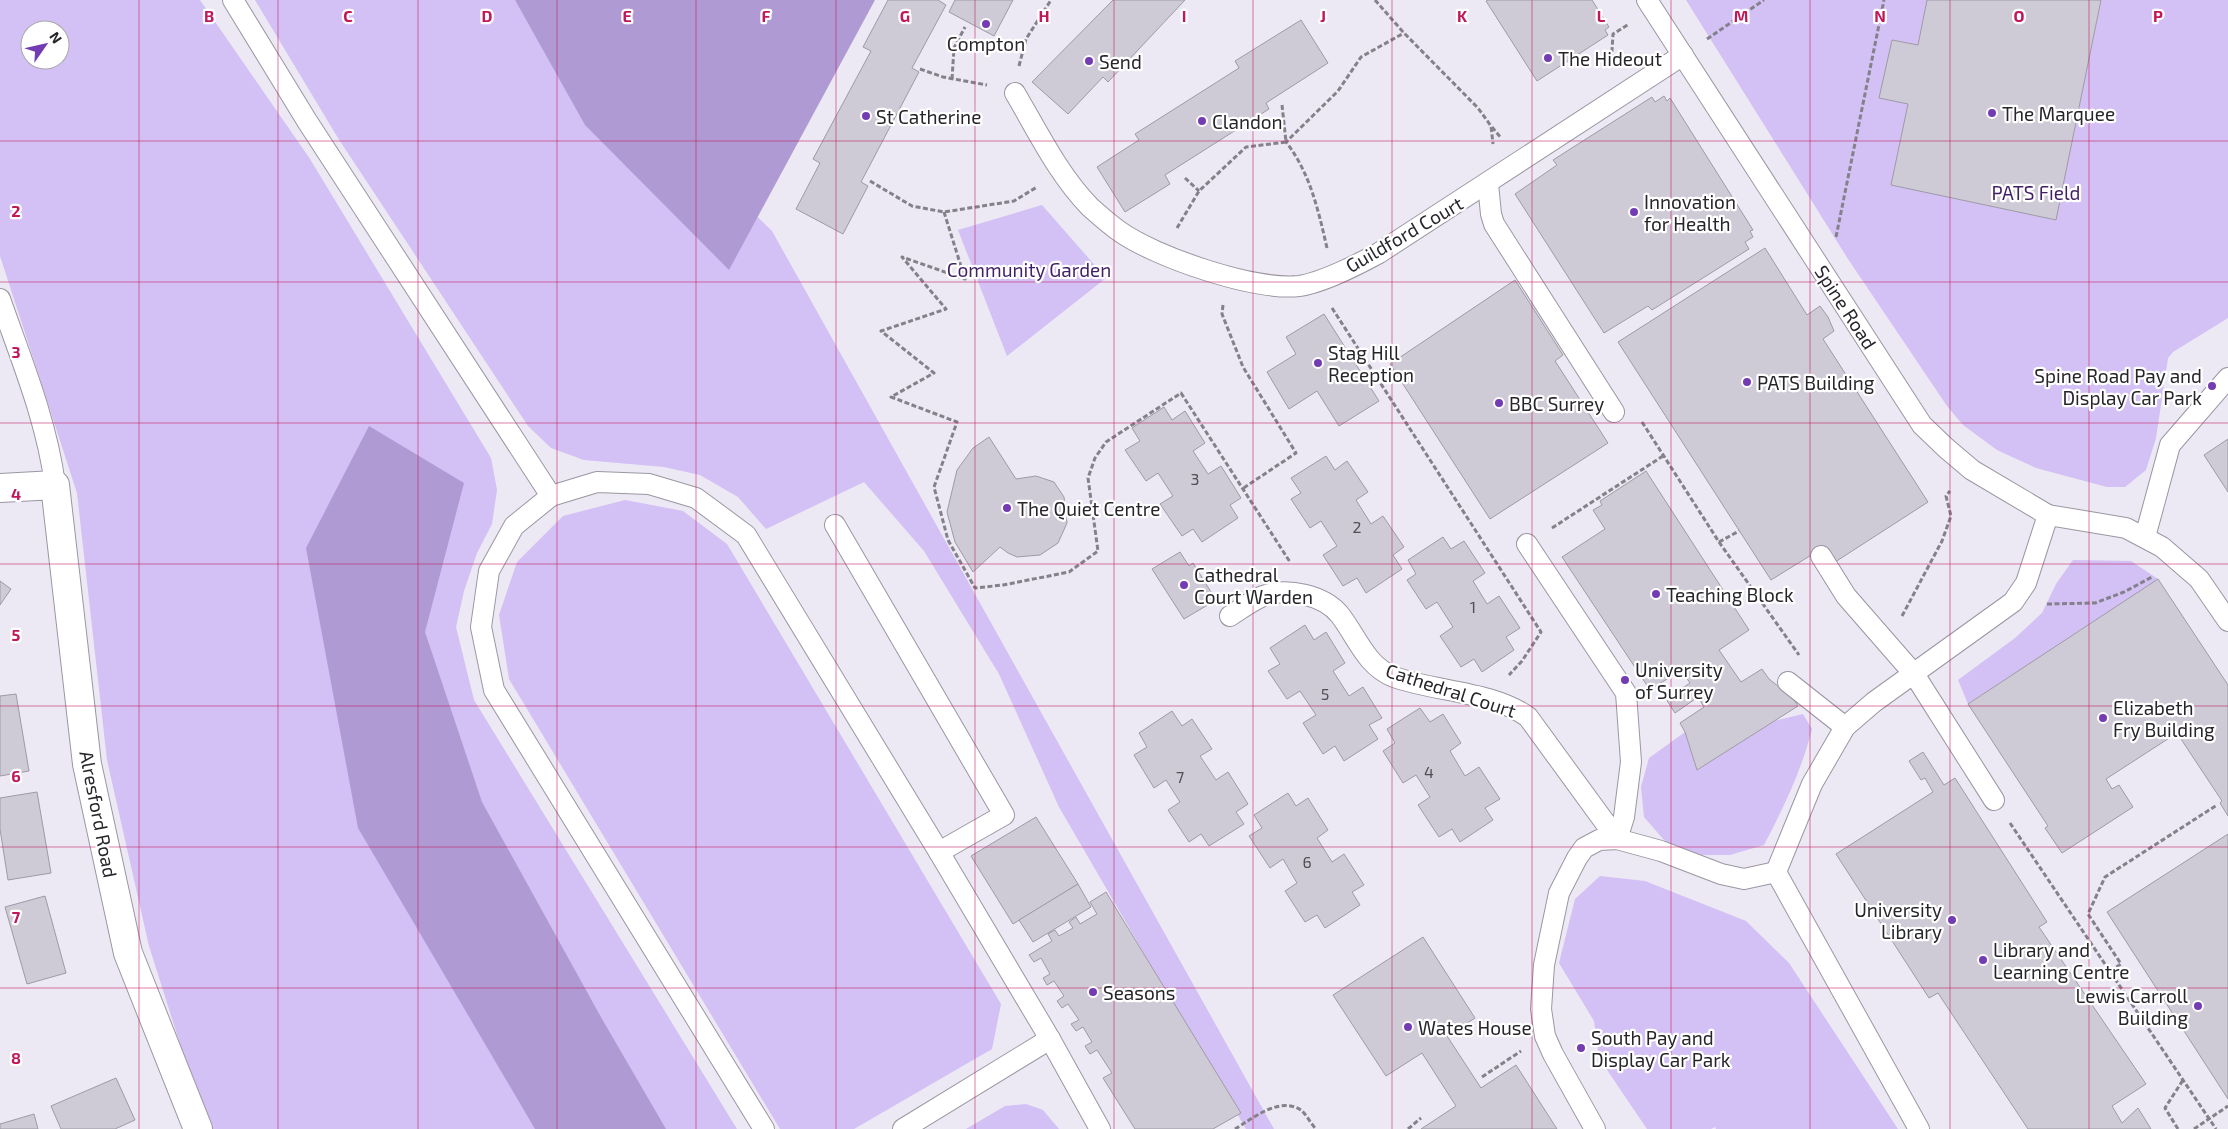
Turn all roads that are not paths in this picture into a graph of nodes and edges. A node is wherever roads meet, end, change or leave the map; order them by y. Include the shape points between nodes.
1 (233, 0) edge
2 (1647, 0) edge
3 (1683, 55) junction
4 (1016, 93) road end
5 (1493, 180) junction
6 (0, 299) edge
7 (2228, 378) edge
8 (1614, 412) dead end
9 (56, 485) junction
10 (0, 488) edge
11 (551, 496) junction
12 (2048, 515) junction
13 (834, 525) dead end
14 (2146, 537) junction
15 (1527, 544) road end
16 (1821, 556) dead end
17 (1230, 616) dead end
18 (2228, 621) edge
19 (1914, 674) junction
20 (1788, 682) dead end
21 (1844, 727) junction
22 (1994, 800) road end
23 (1617, 839) junction
24 (939, 852) junction
25 (1776, 872) junction
26 (1050, 1040) junction
27 (1100, 1128) edge
28 (198, 1129) edge
29 (764, 1129) edge
30 (903, 1129) edge
31 (1595, 1129) edge
32 (1919, 1129) edge

1 - 11 lane via 307,121
2 - 3 lane, Spine Road
3 - 5 lane, Guildford Court
3 - 12 lane, Spine Road via 1922,425 1972,470
4 - 5 lane, Guildford Court via 1061,173 1090,207 1120,232 1161,253 1224,276 1249,281 1298,286 1355,266
5 - 8 lane via 1489,205 1494,224
6 - 9 lane via 36,403
7 - 14 lane via 2170,445
9 - 10 street
9 - 28 street, Alresford Road via 87,764 128,953
11 - 24 lane via 597,482 649,484 696,498 746,535
11 - 29 lane via 514,526 489,571 481,627 494,690
12 - 14 lane, Spine Road via 2126,528
12 - 19 lane via 2026,583 2013,602
13 - 24 lane via 1004,815
14 - 18 lane, Spine Road via 2199,579
15 - 23 lane via 1626,694 1631,762 1624,816
16 - 19 lane via 1846,596
17 - 23 lane, Cathedral Court via 1264,596 1280,593 1312,597 1328,604 1339,615 1369,659 1381,670 1518,710 1528,717
19 - 21 lane
19 - 22 lane
20 - 21 lane
21 - 25 lane via 1812,784
23 - 25 lane via 1744,879
23 - 31 lane via 1599,840 1584,848 1559,893 1544,965 1541,1009 1545,1036
24 - 26 lane
25 - 32 lane
26 - 27 lane
26 - 30 lane

